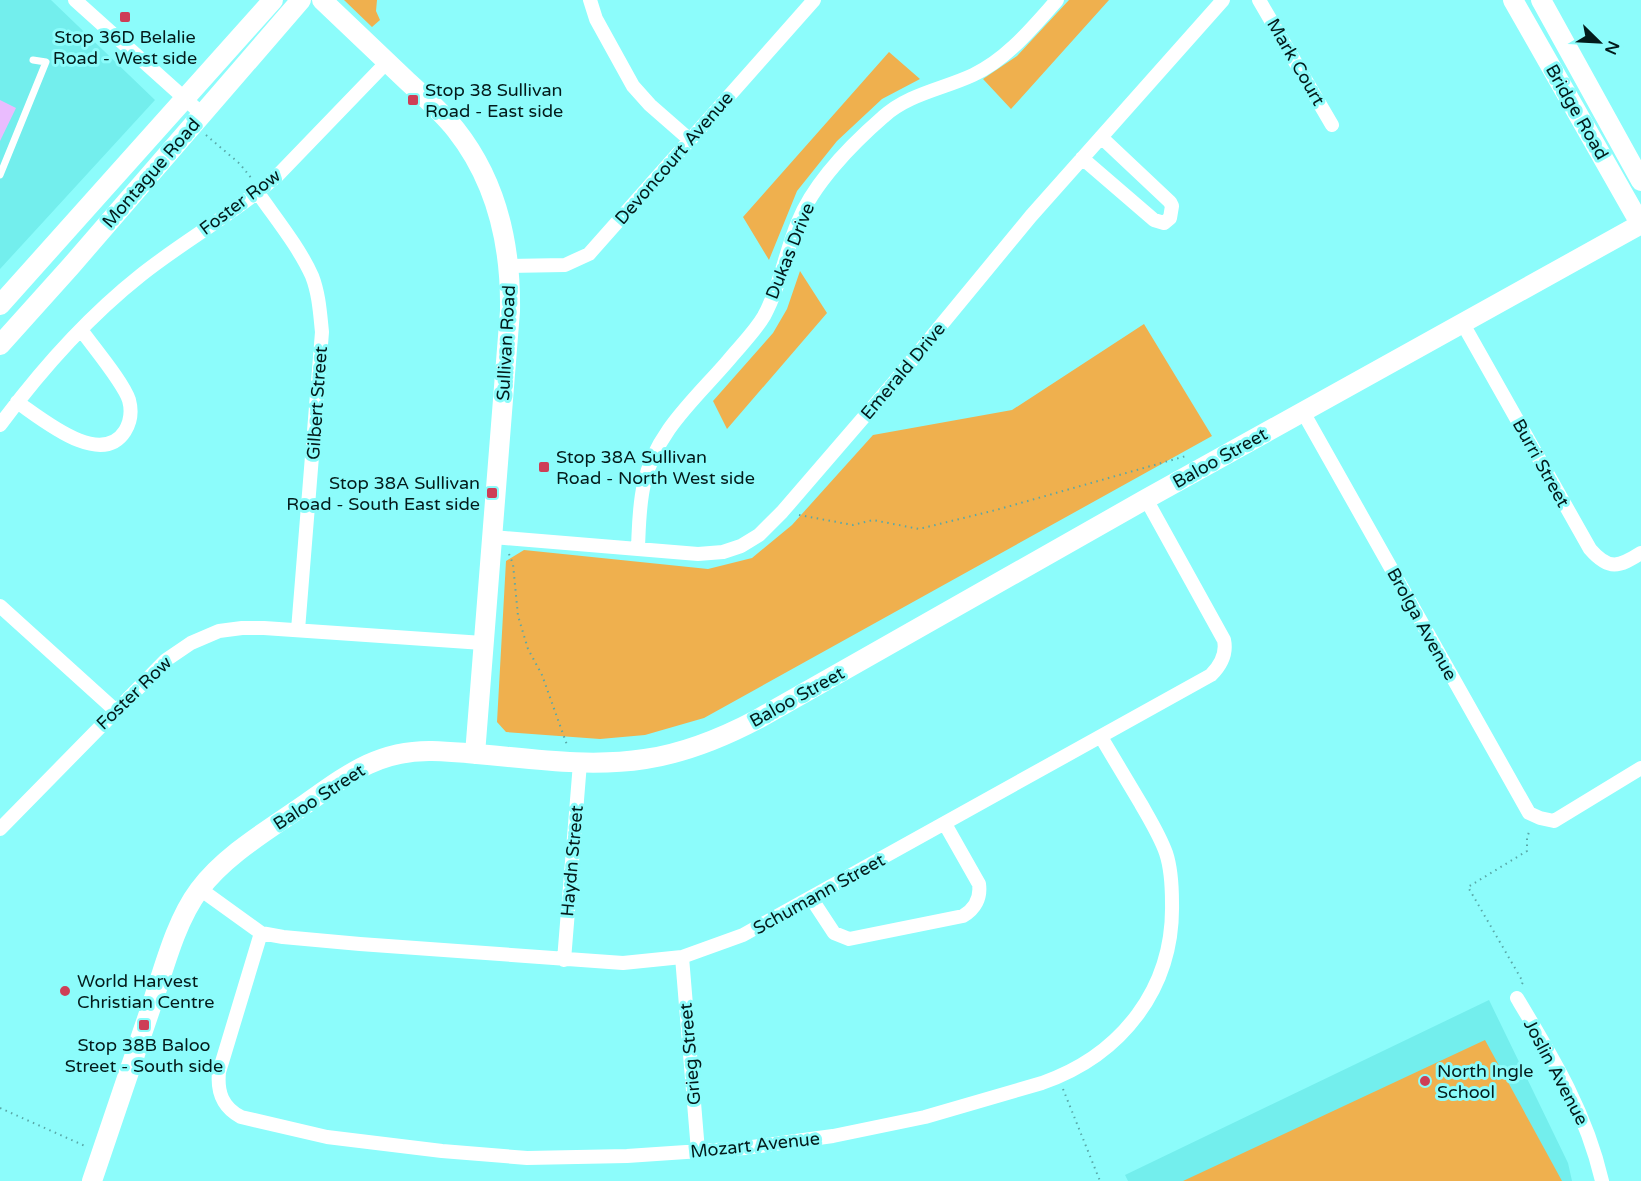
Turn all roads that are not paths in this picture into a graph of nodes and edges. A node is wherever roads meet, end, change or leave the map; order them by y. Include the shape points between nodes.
1 (75, 0) edge
2 (273, 0) edge
3 (301, 0) edge
4 (322, 0) edge
5 (590, 0) edge
6 (814, 0) edge
7 (1057, 0) edge
8 (1223, 0) edge
9 (1259, 0) edge
10 (1514, 0) edge
11 (1541, 0) edge
12 (33, 60) dead end
13 (387, 62) junction
14 (184, 98) junction
15 (202, 123) junction
16 (1332, 125) dead end
17 (1101, 138) junction
18 (690, 140) junction
19 (1082, 158) junction
20 (0, 175) edge
21 (1641, 182) edge
22 (257, 188) junction
23 (1641, 225) edge
24 (508, 266) junction
25 (0, 305) edge
26 (1463, 324) junction
27 (82, 331) junction
28 (0, 345) edge
29 (17, 402) junction
30 (1303, 412) junction
31 (0, 425) edge
32 (1146, 500) junction
33 (492, 537) junction
34 (638, 547) junction
35 (1641, 553) edge
36 (0, 606) edge
37 (298, 630) junction
38 (483, 643) junction
39 (115, 710) junction
40 (1101, 737) junction
41 (475, 754) junction
42 (574, 763) junction
43 (1641, 768) edge
44 (945, 824) junction
45 (0, 829) edge
46 (200, 889) junction
47 (811, 898) junction
48 (261, 933) junction
49 (682, 957) junction
50 (564, 960) junction
51 (1517, 998) road end
52 (698, 1151) junction
53 (92, 1181) edge
54 (1602, 1181) edge

1 - 14 street
2 - 14 street, Montague Road
3 - 15 street, Montague Road
4 - 13 street, Sullivan Road
5 - 18 street via 596,19 633,86
6 - 18 street, Devoncourt Avenue
7 - 34 street, Dukas Drive via 1026,35 988,66 893,108 829,173 800,216 772,299 759,324 670,426 657,447 643,486
8 - 17 street, Emerald Drive
9 - 16 street, Mark Court
10 - 23 street, Bridge Road
11 - 21 street, Bridge Road
12 - 20 lane via 46,62
13 - 22 street, Foster Row via 278,175
13 - 24 street, Sullivan Road via 446,119 474,158 499,214
14 - 15 street
14 - 25 street, Montague Road
15 - 28 street, Montague Road
17 - 19 street, Emerald Drive
17 - 19 street via 1170,202 1172,215 1167,221 1154,220
18 - 24 street, Devoncourt Avenue via 585,257 558,266
19 - 34 street, Emerald Drive via 782,512 752,540 723,552 698,554
22 - 27 street, Foster Row via 142,273
22 - 37 street, Gilbert Street via 312,277 322,332
23 - 26 street, Baloo Street
24 - 33 street, Sullivan Road via 510,311
26 - 30 street, Baloo Street
26 - 35 street, Burri Street via 1590,549 1610,565 1625,563
27 - 29 street, Foster Row
27 - 29 street via 128,398 131,418 122,435 104,446 88,444
29 - 31 street, Foster Row
30 - 32 street, Baloo Street
30 - 43 street, Brolga Avenue via 1526,808 1537,817 1554,821
32 - 40 street, Schumann Street via 1224,640 1224,654 1211,675
32 - 42 street, Baloo Street via 733,732 661,757
33 - 34 street, Emerald Drive
33 - 38 street, Sullivan Road
36 - 39 street
37 - 38 street, Foster Row
37 - 39 street, Foster Row via 242,628 206,636 166,660
38 - 41 street, Sullivan Road
39 - 45 street, Foster Row
40 - 44 street, Schumann Street
40 - 52 street, Mozart Avenue via 1167,856 1172,896 1171,936 1159,976 1138,1015 1113,1044 1059,1077 951,1110 798,1141
41 - 42 street, Baloo Street
41 - 46 street, Baloo Street via 401,753 359,768 250,843
42 - 50 street, Haydn Street
44 - 47 street, Schumann Street
44 - 47 street via 979,884 975,906 963,916 849,939 828,927
46 - 48 street, Schumann Street
46 - 53 street, Baloo Street via 170,952
47 - 49 street, Schumann Street via 743,935
48 - 50 street, Schumann Street
48 - 52 street, Mozart Avenue via 219,1072 219,1091 227,1108 241,1117 327,1137 499,1156 584,1157
49 - 50 street, Schumann Street via 623,963
49 - 52 street, Grieg Street
51 - 54 street, Joslin Avenue via 1574,1098

